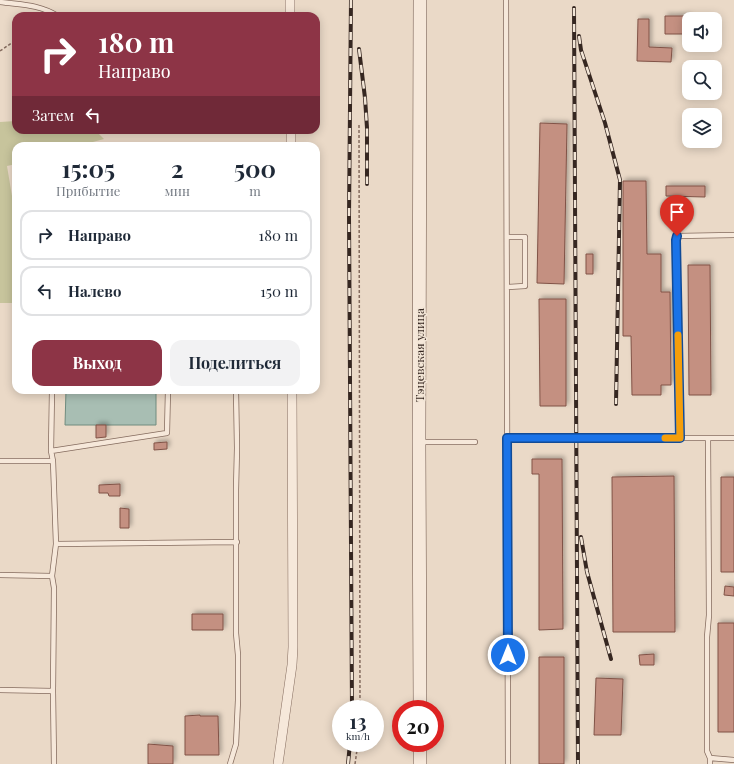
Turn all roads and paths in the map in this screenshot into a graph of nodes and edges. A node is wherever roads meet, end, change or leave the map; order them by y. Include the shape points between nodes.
1 (290, 0) edge
2 (420, 0) edge
3 (506, 0) edge
4 (0, 2) edge
5 (51, 12) edge
6 (290, 12) edge
7 (12, 43) edge
8 (0, 51) edge
9 (359, 126) dead end
10 (734, 235) edge
11 (507, 237) junction
12 (507, 287) junction
13 (52, 394) edge
14 (168, 394) edge
15 (236, 394) edge
16 (292, 394) edge
17 (507, 438) junction
18 (680, 438) junction
19 (708, 438) junction
20 (734, 438) edge
21 (419, 442) junction
22 (475, 442) dead end
23 (51, 451) junction
24 (0, 461) edge
25 (53, 461) junction
26 (237, 542) junction
27 (56, 544) junction
28 (0, 575) edge
29 (52, 576) junction
30 (0, 690) edge
31 (53, 691) junction
32 (360, 700) edge
33 (420, 700) edge
34 (357, 752) edge
35 (420, 752) edge
36 (710, 758) junction
37 (734, 760) edge
38 (54, 764) edge
39 (230, 764) edge
40 (278, 764) edge
41 (355, 764) edge
42 (420, 764) edge
43 (508, 764) edge
44 (710, 764) edge

1 - 6 street
2 - 21 street, Тэцевская улица
3 - 11 lane
4 - 5 lane via 36,6
7 - 8 path
9 - 32 path
10 - 18 lane via 677,236
11 - 12 lane
11 - 12 lane via 525,237 525,286
12 - 17 lane
13 - 23 lane
14 - 23 lane via 167,434
15 - 26 lane
16 - 40 street via 293,647
17 - 18 lane
17 - 43 lane
18 - 19 lane
19 - 20 lane
19 - 36 lane via 707,751
21 - 22 lane
21 - 33 street, Тэцевская улица
23 - 25 lane
24 - 25 lane
25 - 27 lane
26 - 27 lane
26 - 39 lane via 238,707 236,744
27 - 29 lane
28 - 29 lane
29 - 31 lane
30 - 31 lane
31 - 38 lane
34 - 41 path
35 - 42 street
36 - 37 lane
36 - 44 lane

